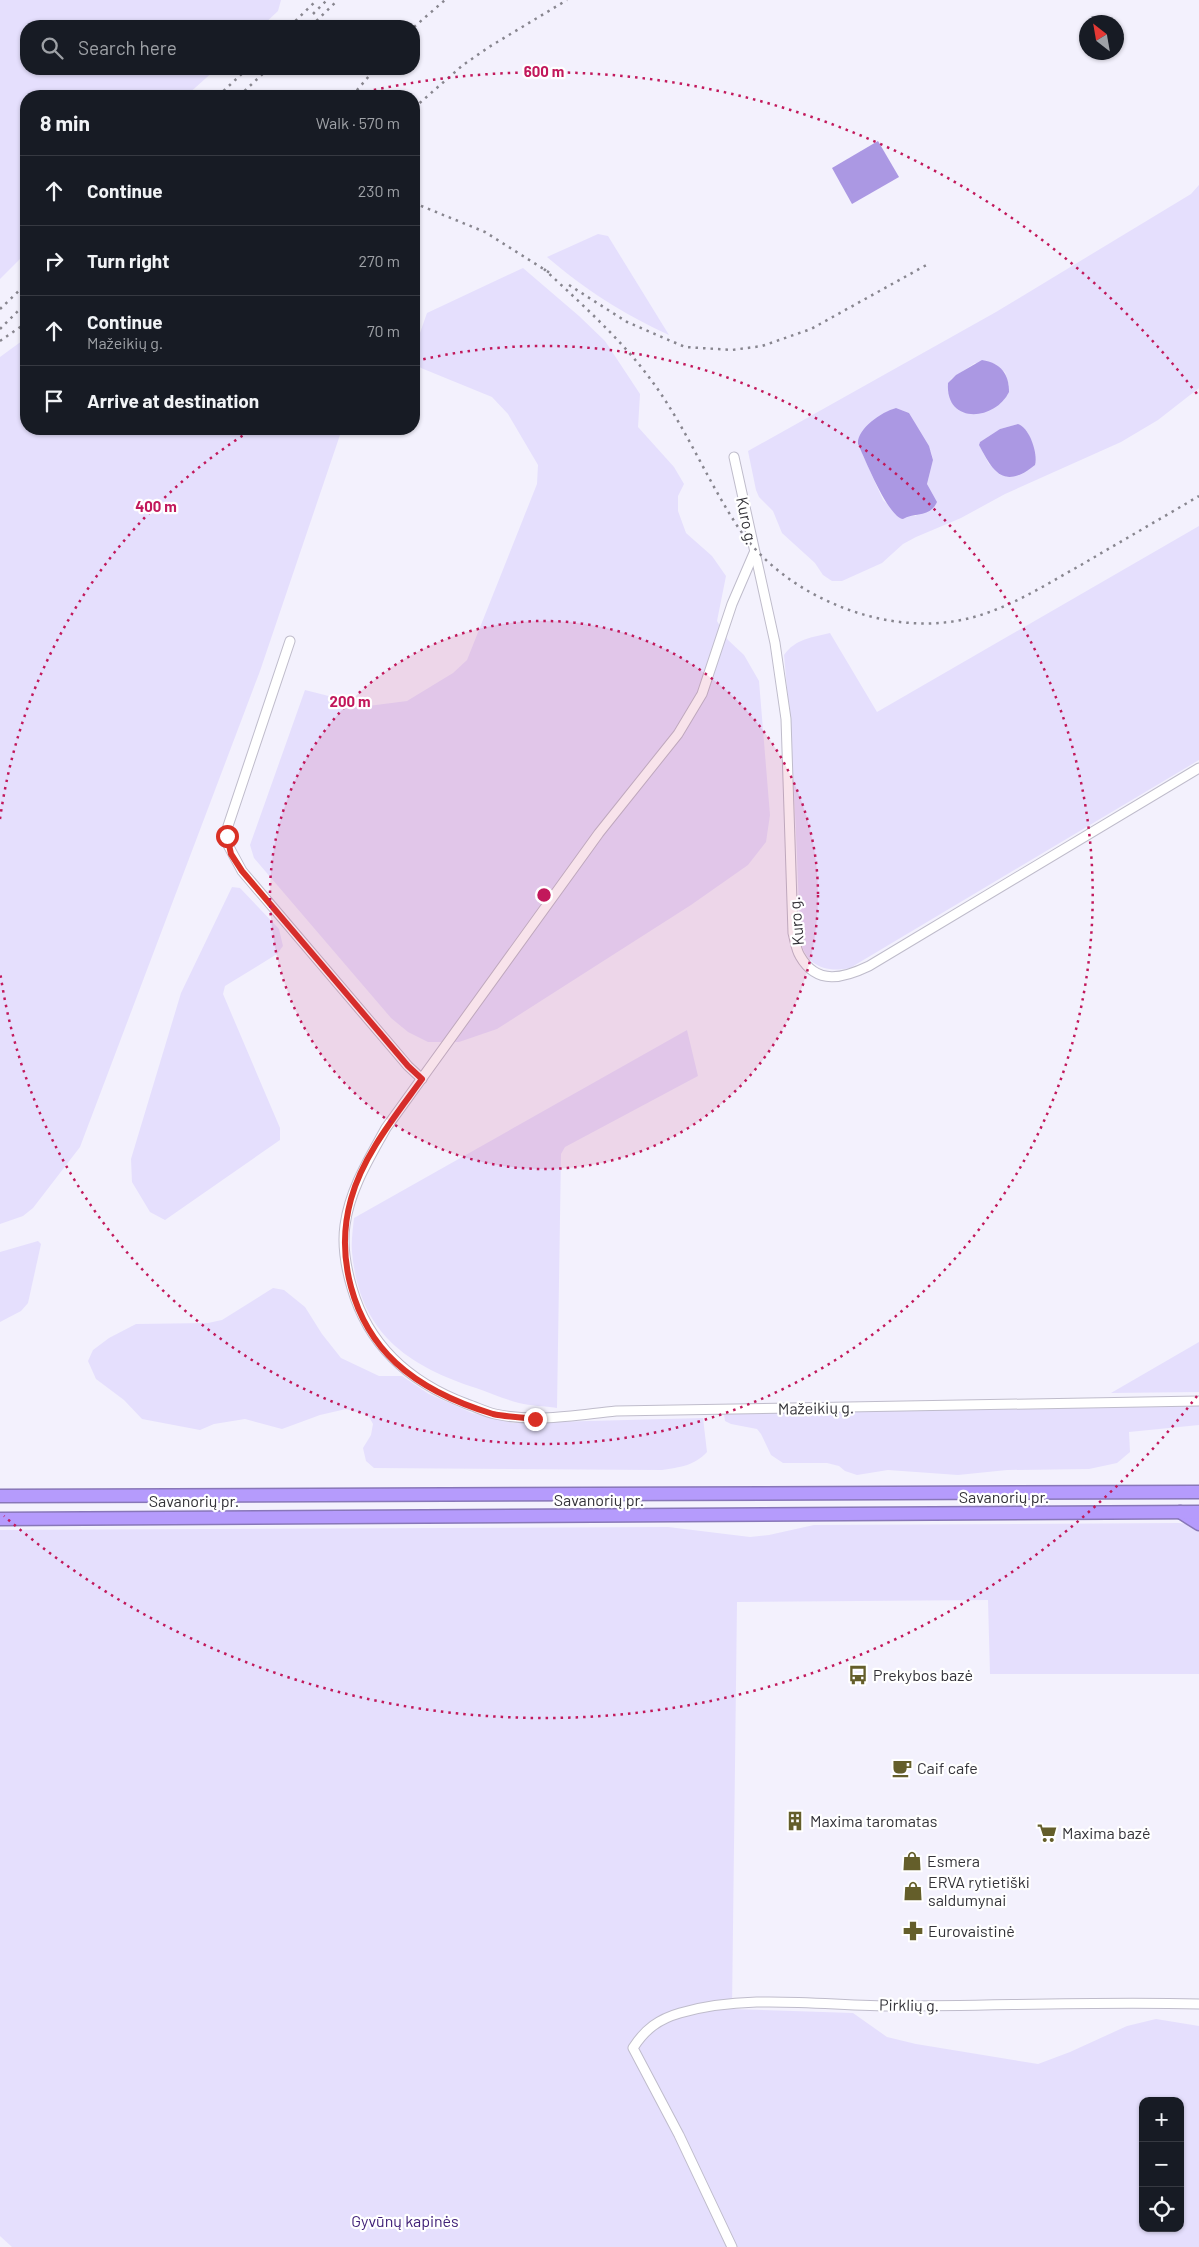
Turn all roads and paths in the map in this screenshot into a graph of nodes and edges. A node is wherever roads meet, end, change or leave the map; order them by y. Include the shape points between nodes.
1 (734, 458) dead end
2 (754, 553) junction
3 (290, 641) dead end
4 (1199, 768) edge
5 (422, 1079) junction
6 (1199, 1401) edge
7 (1199, 1492) edge
8 (0, 1496) edge
9 (1180, 1512) junction
10 (1199, 1512) edge
11 (0, 1519) edge
12 (1199, 1524) edge
13 (1199, 2004) edge
14 (732, 2247) edge

1 - 2 street, Kuro g.
2 - 4 street, Kuro g. via 775,643 786,719 794,933 799,955 809,968 822,975 835,978 849,976 869,966
2 - 5 street, Mažeikių g. via 732,604 702,694 678,734 599,833
3 - 5 street via 228,826 228,845 242,871
5 - 6 street, Mažeikių g. via 386,1128 360,1176 345,1225 344,1250 357,1308 368,1330 396,1363 438,1391 494,1414 535,1419 616,1411
7 - 8 highway, Savanorių pr.
9 - 10 highway, Savanorių pr.
9 - 11 highway, Savanorių pr.
9 - 12 highway
13 - 14 street, Pirklių g. via 893,2006 750,2002 704,2008 660,2020 633,2048

